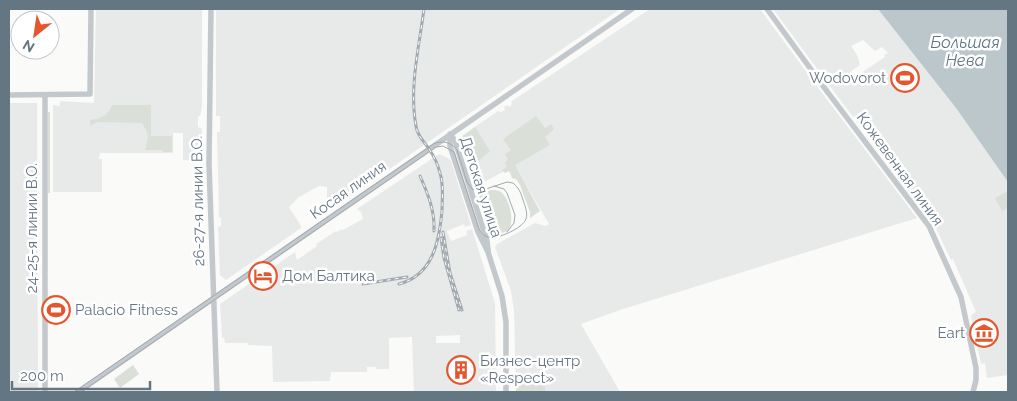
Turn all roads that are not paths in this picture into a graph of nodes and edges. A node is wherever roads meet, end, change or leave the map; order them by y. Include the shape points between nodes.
1 (91, 9) edge
2 (211, 9) edge
3 (632, 9) edge
4 (767, 9) edge
5 (9, 95) edge
6 (45, 95) junction
7 (450, 134) junction
8 (213, 298) junction
9 (45, 392) edge
10 (78, 392) edge
11 (217, 392) edge
12 (506, 392) edge
13 (973, 392) edge

1 - 6 street via 90,94
2 - 8 street, 26-27-я линии В.О. via 209,154
3 - 7 street, Косая линия
4 - 13 street, Кожевенная линия via 929,226 960,297 976,368
5 - 6 street
6 - 9 street, 24-25-я линии В.О.
7 - 8 street, Косая линия
7 - 12 street, Детская улица via 450,146 478,232 485,242 505,310
8 - 10 street, Косая линия
8 - 11 street, 26-27-я линии В.О.

